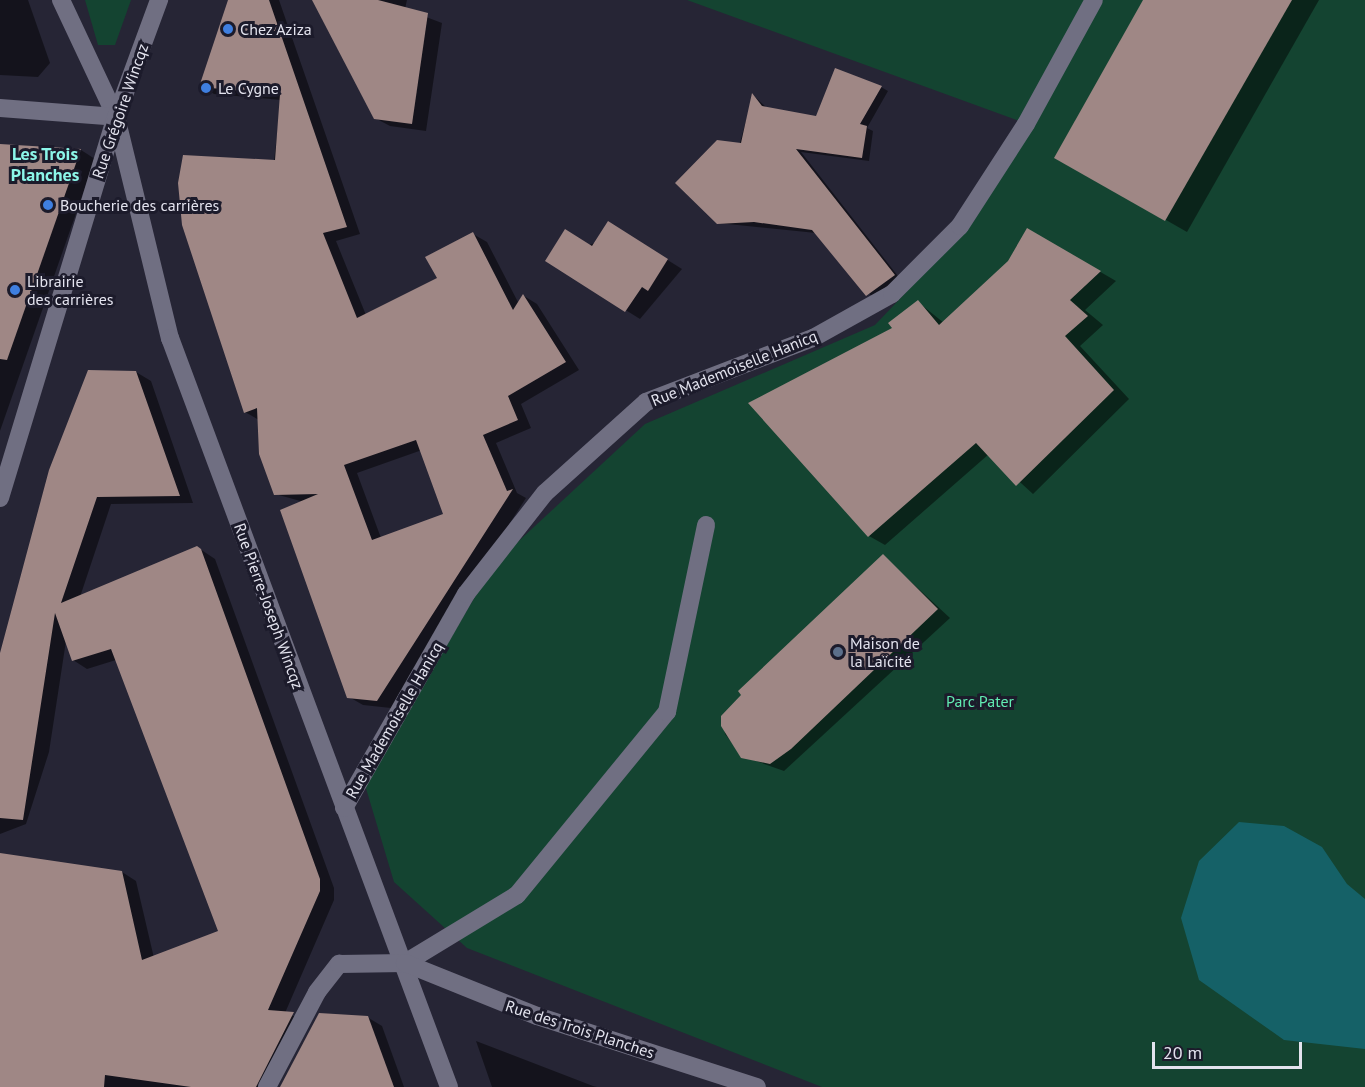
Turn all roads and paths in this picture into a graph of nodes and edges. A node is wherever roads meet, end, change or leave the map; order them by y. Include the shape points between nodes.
1 (61, 0) edge
2 (159, 0) edge
3 (1094, 0) edge
4 (0, 108) edge
5 (116, 117) junction
6 (0, 498) edge
7 (706, 525) dead end
8 (344, 808) junction
9 (405, 963) junction
10 (267, 1087) edge
11 (449, 1087) edge
12 (758, 1087) edge

1 - 5 street, Rue Pierre-Joseph Wincqz
2 - 5 street, Rue Grégoire Wincqz
3 - 8 street, Rue Mademoiselle Hanicq via 1026,124 960,226 892,294 813,338 646,402 545,493 466,594
4 - 5 street
5 - 6 street, Rue Grégoire Wincqz
5 - 8 street, Rue Pierre-Joseph Wincqz via 170,338
7 - 9 street via 667,712 517,895
8 - 9 street, Rue Pierre-Joseph Wincqz
9 - 10 street via 339,964 317,992
9 - 11 street, Rue Pierre-Joseph Wincqz
9 - 12 street, Rue des Trois Planches via 537,1016

